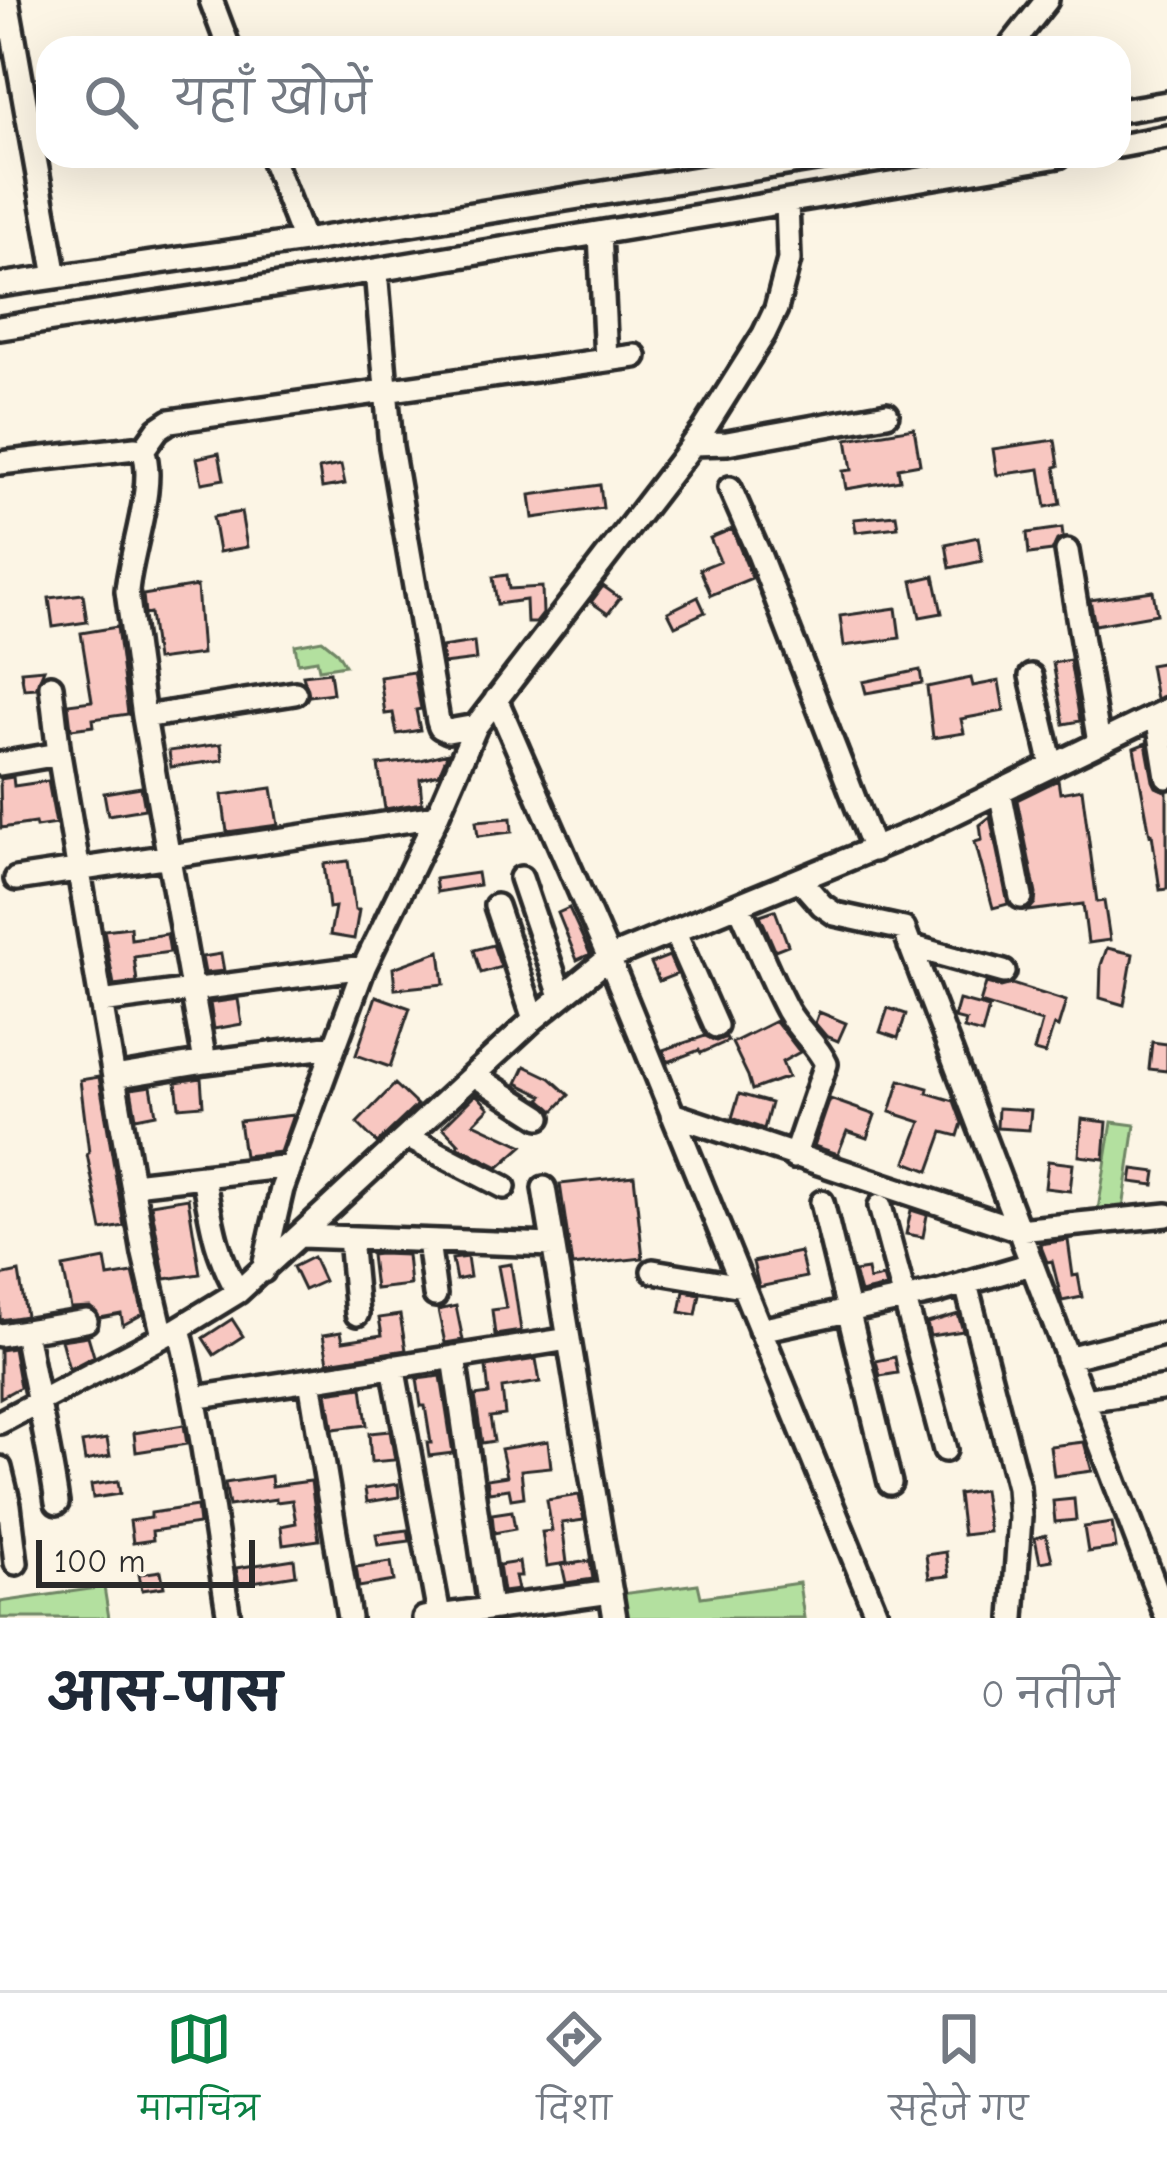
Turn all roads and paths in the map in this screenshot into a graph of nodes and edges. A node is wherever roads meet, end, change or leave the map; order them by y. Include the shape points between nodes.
1 (7, 0) edge
2 (211, 0) edge
3 (1047, 0) edge
4 (225, 36) edge
5 (1019, 36) edge
6 (1167, 103) edge
7 (1131, 109) edge
8 (1167, 137) edge
9 (1131, 144) edge
10 (36, 164) edge
11 (37, 168) edge
12 (276, 168) edge
13 (760, 168) edge
14 (922, 168) edge
15 (990, 168) edge
16 (915, 181) junction
17 (787, 202) junction
18 (600, 233) junction
19 (304, 241) junction
20 (376, 270) junction
21 (56, 277) junction
22 (0, 286) edge
23 (0, 328) edge
24 (635, 356) dead end
25 (606, 360) junction
26 (386, 392) junction
27 (887, 414) dead end
28 (692, 444) junction
29 (143, 450) junction
30 (0, 463) edge
31 (730, 488) dead end
32 (1066, 551) dead end
33 (1031, 676) dead end
34 (51, 686) dead end
35 (295, 693) dead end
36 (496, 699) junction
37 (1162, 712) edge
38 (144, 717) junction
39 (476, 726) junction
40 (1099, 743) junction
41 (59, 754) junction
42 (0, 764) edge
43 (1052, 766) junction
44 (1167, 777) edge
45 (1000, 791) junction
46 (437, 816) junction
47 (874, 850) junction
48 (169, 855) junction
49 (78, 868) junction
50 (521, 878) dead end
51 (16, 879) dead end
52 (800, 880) junction
53 (1022, 897) dead end
54 (739, 905) junction
55 (496, 906) dead end
56 (674, 932) junction
57 (910, 946) junction
58 (609, 958) junction
59 (364, 967) junction
60 (1004, 972) dead end
61 (192, 991) junction
62 (562, 996) junction
63 (100, 1002) junction
64 (534, 1019) junction
65 (716, 1026) dead end
66 (335, 1046) junction
67 (205, 1062) junction
68 (474, 1075) junction
69 (114, 1077) junction
70 (672, 1114) junction
71 (540, 1117) dead end
72 (406, 1137) junction
73 (794, 1157) junction
74 (290, 1166) junction
75 (203, 1176) junction
76 (133, 1184) junction
77 (504, 1187) dead end
78 (544, 1188) dead end
79 (822, 1202) dead end
80 (880, 1206) dead end
81 (1167, 1216) edge
82 (1018, 1230) junction
83 (301, 1236) junction
84 (350, 1238) junction
85 (428, 1241) junction
86 (553, 1245) junction
87 (1031, 1264) junction
88 (263, 1271) junction
89 (653, 1271) dead end
90 (966, 1284) junction
91 (742, 1286) junction
92 (238, 1292) junction
93 (435, 1295) dead end
94 (905, 1300) junction
95 (847, 1311) junction
96 (357, 1314) dead end
97 (86, 1321) dead end
98 (760, 1330) junction
99 (26, 1331) junction
100 (171, 1332) junction
101 (1167, 1334) edge
102 (0, 1335) edge
103 (568, 1339) junction
104 (454, 1357) junction
105 (1067, 1358) junction
106 (393, 1366) junction
107 (310, 1379) junction
108 (1167, 1388) edge
109 (195, 1398) junction
110 (1084, 1400) junction
111 (38, 1402) junction
112 (0, 1422) edge
113 (945, 1450) dead end
114 (0, 1468) edge
115 (890, 1483) dead end
116 (57, 1503) dead end
117 (5, 1515) edge
118 (16, 1563) dead end
119 (1158, 1568) edge
120 (611, 1592) junction
121 (490, 1608) junction
122 (432, 1617) edge
123 (229, 1618) edge
124 (349, 1618) edge
125 (615, 1618) edge
126 (878, 1618) edge
127 (1013, 1618) edge
128 (1167, 1618) edge

1 - 10 street
2 - 4 street
3 - 5 street
6 - 7 street
8 - 9 street
11 - 21 street
12 - 19 street
13 - 19 street
14 - 16 street
15 - 16 street
16 - 17 street
17 - 18 street
17 - 28 street via 789,260 776,309
18 - 20 street
18 - 25 street
19 - 21 street
20 - 23 street
20 - 26 street
21 - 22 street
24 - 25 street
25 - 26 street
26 - 29 street via 170,421
26 - 39 street via 438,721 448,730
27 - 28 street
28 - 36 street
29 - 30 street
29 - 38 street via 148,478 127,590
31 - 47 street
32 - 40 street
33 - 43 street
34 - 41 street
35 - 38 street
36 - 39 street
36 - 58 street
37 - 40 street
37 - 44 street
38 - 48 street
39 - 46 street
40 - 43 street
41 - 42 street
41 - 49 street
43 - 45 street
45 - 47 street
45 - 53 street
46 - 48 street
46 - 59 street
47 - 52 street
48 - 49 street
48 - 61 street
49 - 51 street
49 - 63 street
50 - 62 street
52 - 54 street
52 - 57 street via 836,914 904,929
54 - 56 street
54 - 73 street via 787,1010 826,1064
55 - 64 street
56 - 58 street
56 - 65 street
57 - 60 street
57 - 82 street
58 - 62 street
58 - 70 street
59 - 61 street
59 - 66 street
61 - 63 street
61 - 67 street
62 - 64 street
63 - 69 street
64 - 68 street
66 - 67 street
66 - 74 street
67 - 69 street
68 - 71 street
68 - 72 street
69 - 76 street
70 - 73 street
70 - 91 street
72 - 77 street
72 - 83 street
73 - 82 street
74 - 75 street
74 - 88 street
75 - 76 street
75 - 92 street via 220,1260
76 - 100 street via 144,1254
78 - 86 street
79 - 95 street
80 - 94 street
81 - 82 street
82 - 87 street
83 - 84 street
83 - 88 street
84 - 85 street
84 - 96 street
85 - 86 street
85 - 93 street
86 - 103 street
87 - 90 street
87 - 105 street
88 - 92 street
89 - 91 street
90 - 94 street
90 - 127 street via 1018,1487
91 - 98 street
92 - 100 street
94 - 95 street
94 - 113 street
95 - 98 street
95 - 115 street
97 - 99 street
98 - 126 street
99 - 102 street
99 - 111 street
100 - 109 street
100 - 111 street
101 - 105 street
103 - 104 street
103 - 120 street
104 - 106 street
104 - 121 street
105 - 110 street
106 - 107 street
106 - 122 street
107 - 109 street
107 - 124 street
108 - 110 street
109 - 123 street
110 - 119 street
111 - 112 street
111 - 116 street
114 - 117 street
117 - 118 street
119 - 128 street
120 - 121 street
120 - 125 street
121 - 122 street

